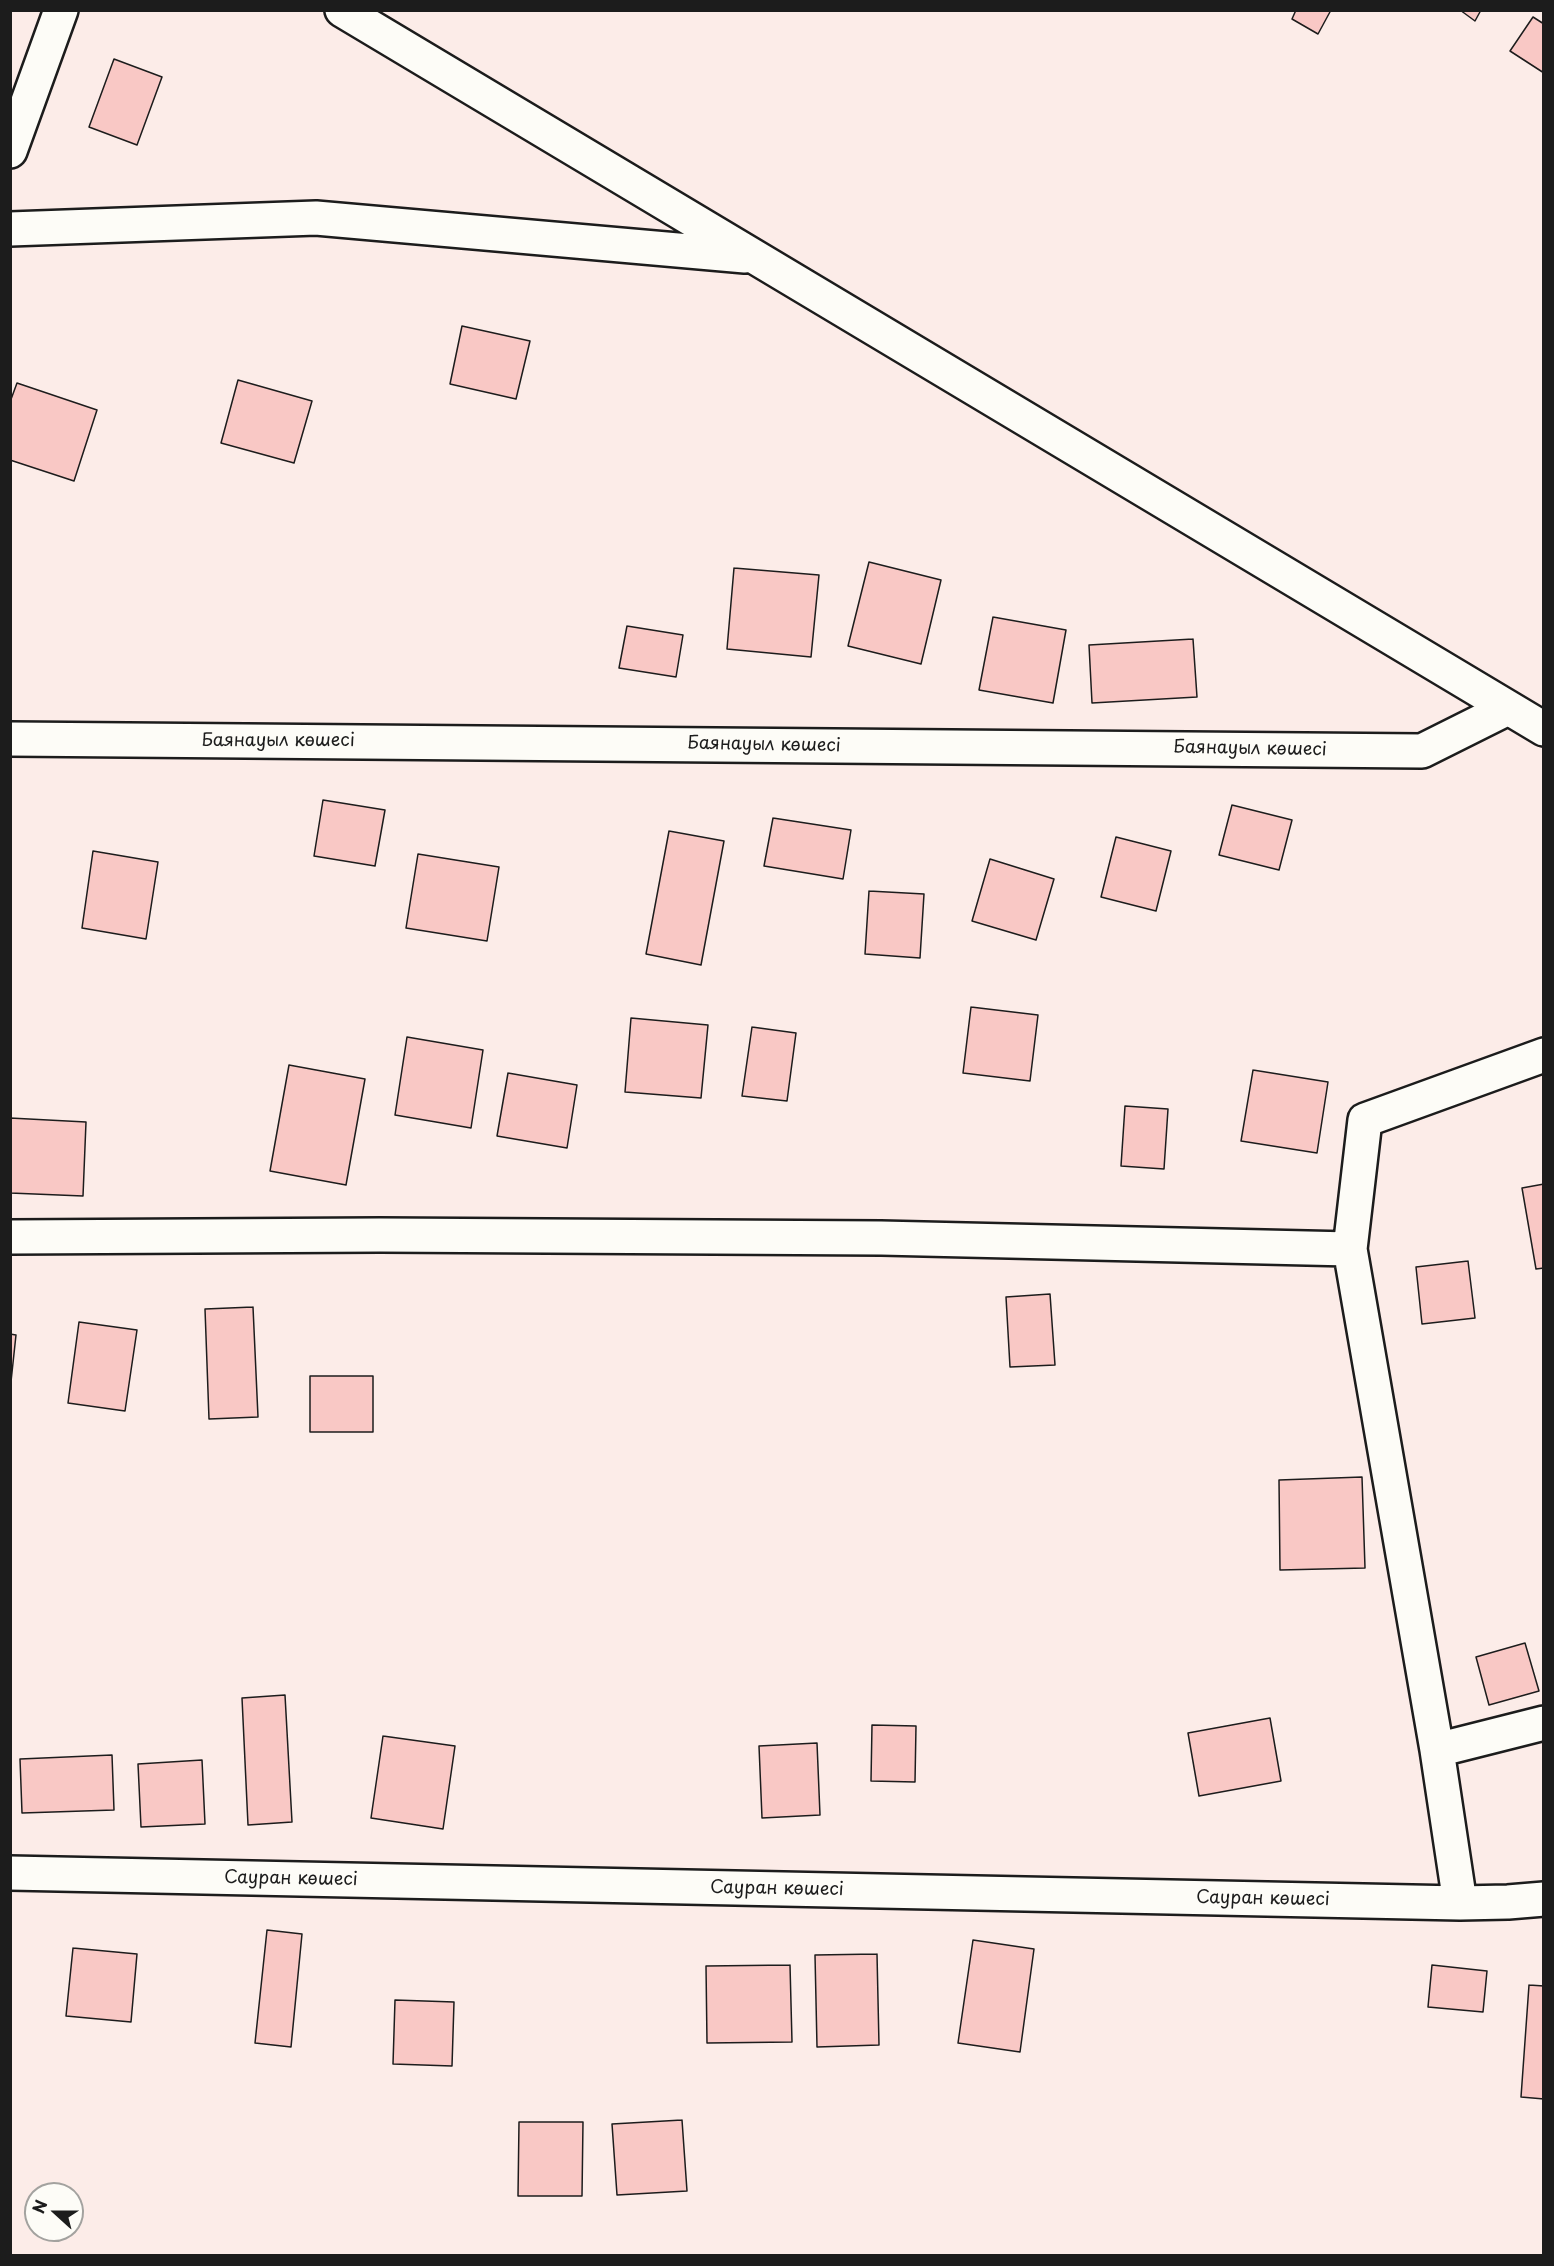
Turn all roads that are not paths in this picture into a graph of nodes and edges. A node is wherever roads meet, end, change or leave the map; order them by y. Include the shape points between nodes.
1 (61, 10) edge
2 (342, 10) edge
3 (10, 151) edge
4 (10, 229) edge
5 (753, 256) junction
6 (1508, 708) junction
7 (1544, 729) edge
8 (10, 739) edge
9 (1544, 1055) edge
10 (10, 1237) edge
11 (1350, 1249) junction
12 (1544, 1723) edge
13 (1437, 1750) junction
14 (10, 1873) edge
15 (1544, 1899) edge
16 (1460, 1903) junction

1 - 3 street
2 - 5 street
4 - 5 street via 316,218
5 - 6 street
6 - 7 street
6 - 8 street, Баянауыл көшесі via 1422,751
9 - 11 street via 1365,1120
10 - 11 street via 869,1238
11 - 13 street
12 - 13 street
13 - 16 street
14 - 16 street, Сауран көшесі
15 - 16 street, Сауран көшесі

